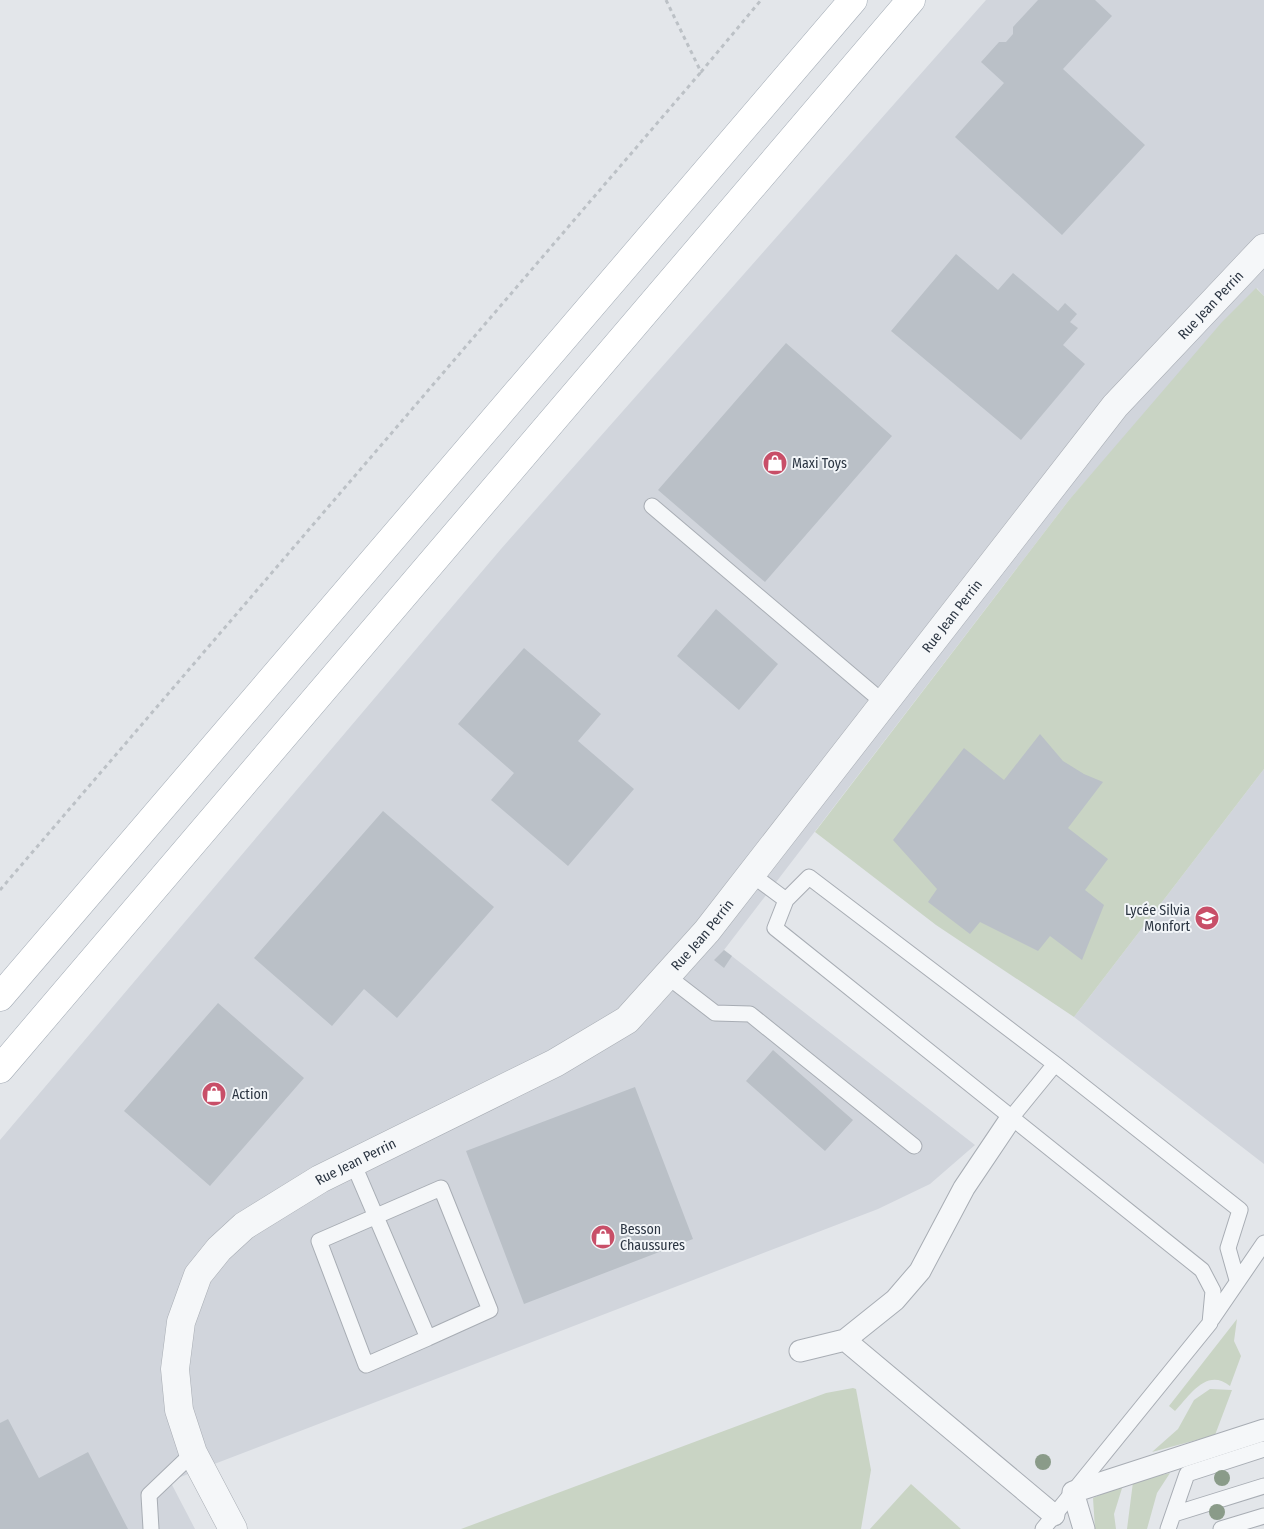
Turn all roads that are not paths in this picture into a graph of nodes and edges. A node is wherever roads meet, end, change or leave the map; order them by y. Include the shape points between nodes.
1 (852, 0) edge
2 (911, 0) edge
3 (1264, 248) edge
4 (652, 506) dead end
5 (884, 702) junction
6 (751, 874) junction
7 (786, 900) junction
8 (666, 976) junction
9 (0, 997) edge
10 (1055, 1064) junction
11 (0, 1069) edge
12 (1011, 1118) junction
13 (914, 1146) dead end
14 (352, 1163) junction
15 (376, 1216) junction
16 (1264, 1244) edge
17 (1237, 1280) junction
18 (1210, 1322) junction
19 (428, 1338) junction
20 (844, 1340) junction
21 (800, 1351) dead end
22 (1264, 1430) edge
23 (1264, 1449) edge
24 (193, 1454) junction
25 (1264, 1486) edge
26 (1073, 1492) junction
27 (1174, 1514) junction
28 (1264, 1516) edge
29 (1049, 1522) edge
30 (151, 1529) edge
31 (233, 1529) edge
32 (1084, 1529) edge
33 (1168, 1529) edge
34 (1221, 1529) edge

1 - 9 main road
2 - 11 main road
3 - 5 street, Rue Jean Perrin via 1115,406
4 - 5 lane
5 - 6 street, Rue Jean Perrin
6 - 7 lane
6 - 8 street, Rue Jean Perrin via 707,931
7 - 10 lane via 809,877
7 - 12 lane via 775,928
8 - 13 lane via 715,1013 750,1014
8 - 14 street, Rue Jean Perrin via 627,1020 555,1062
10 - 12 lane
10 - 17 lane via 1240,1210 1228,1248
12 - 18 lane via 1202,1270 1213,1291
12 - 20 street via 964,1188 920,1271 896,1300
14 - 15 lane
14 - 24 street, Rue Jean Perrin via 244,1226 198,1275 181,1322 175,1369 179,1410
15 - 19 lane
15 - 19 lane via 319,1241 366,1365
15 - 19 lane via 441,1188 490,1310
16 - 17 lane
17 - 18 lane
18 - 26 lane
20 - 21 street
20 - 29 street
22 - 26 street
23 - 27 lane via 1187,1474
24 - 30 lane via 148,1495
24 - 31 street, Rue Jean Perrin
25 - 27 lane
26 - 29 lane
26 - 32 street
27 - 33 lane
28 - 34 lane

